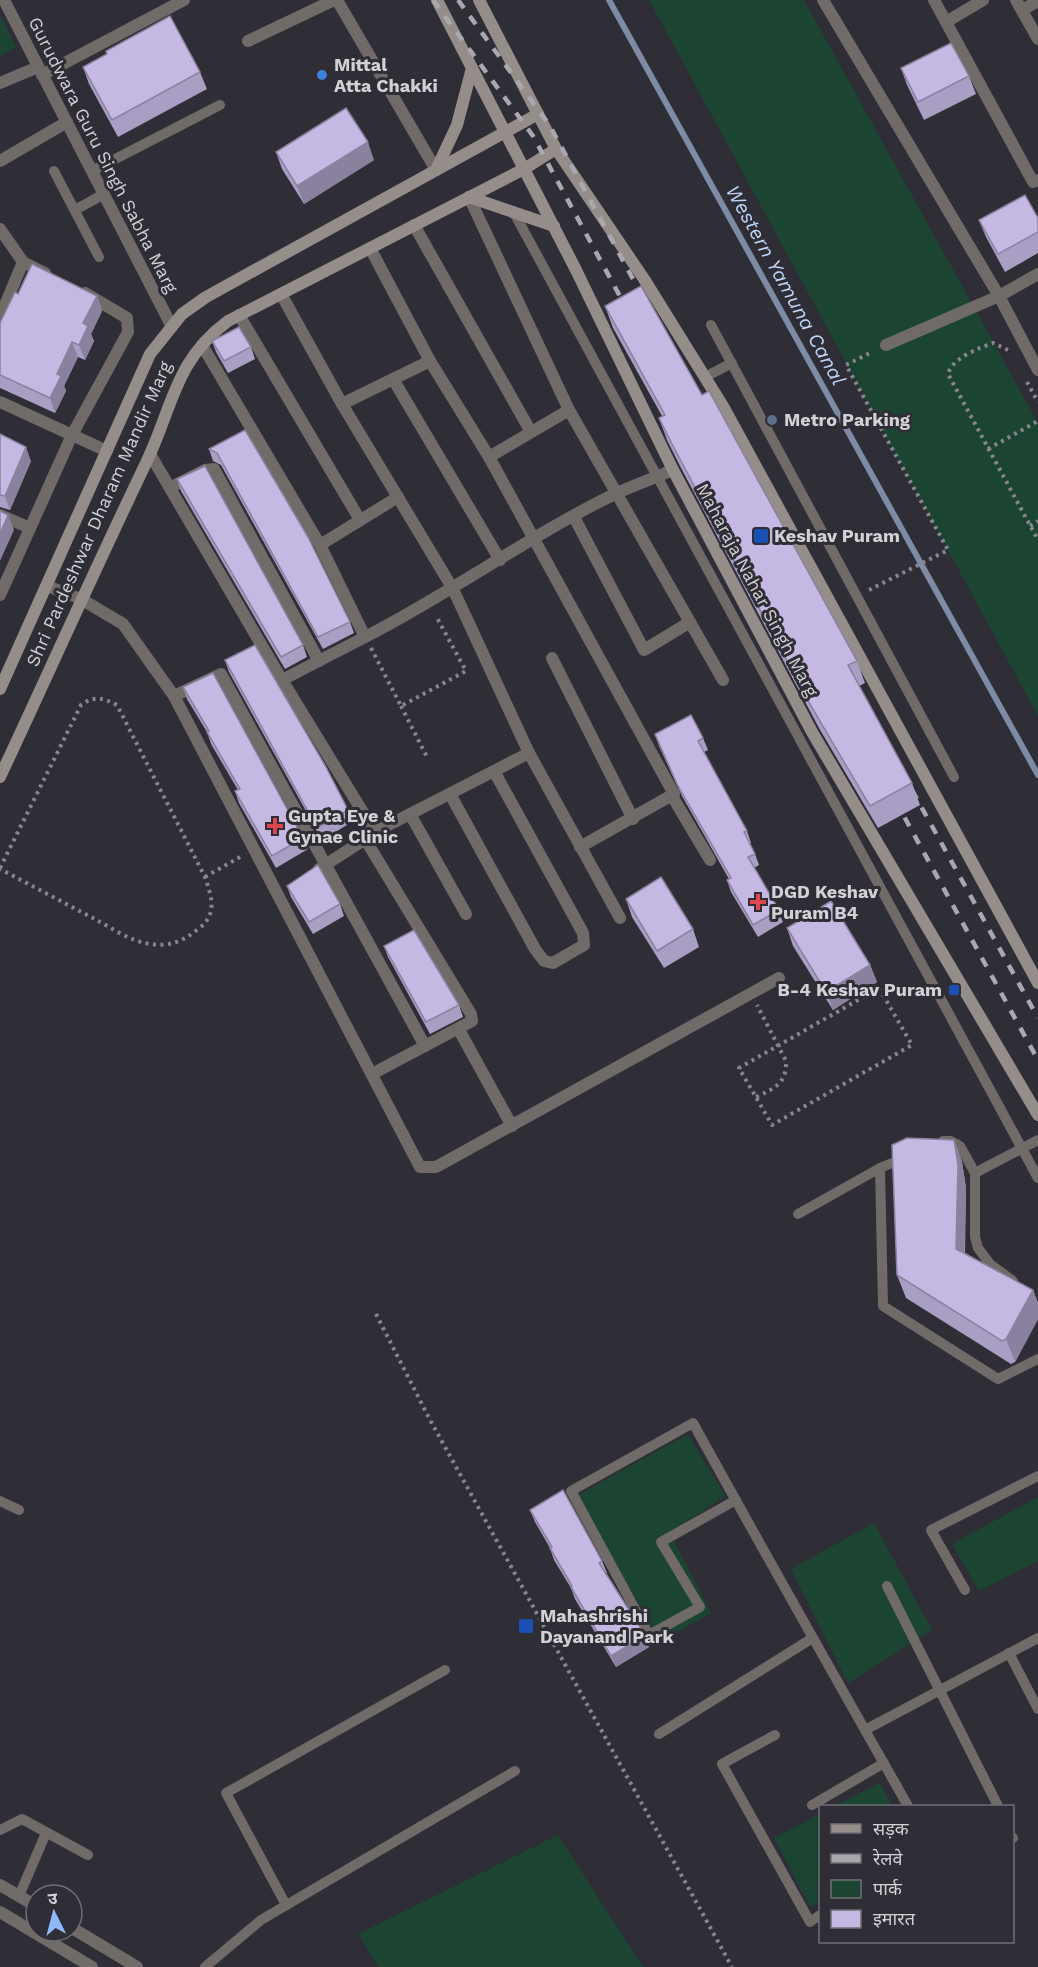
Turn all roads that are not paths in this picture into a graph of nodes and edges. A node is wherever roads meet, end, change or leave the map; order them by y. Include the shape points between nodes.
1 (4, 0) edge
2 (184, 0) edge
3 (336, 0) edge
4 (437, 0) edge
5 (479, 0) edge
6 (824, 0) edge
7 (934, 0) edge
8 (983, 0) edge
9 (1038, 1) edge
10 (163, 5) edge
11 (1019, 5) edge
12 (946, 22) junction
13 (1038, 39) edge
14 (248, 41) dead end
15 (472, 68) junction
16 (40, 71) junction
17 (0, 83) edge
18 (220, 105) dead end
19 (538, 114) junction
20 (67, 122) junction
21 (505, 132) junction
22 (556, 150) junction
23 (0, 161) edge
24 (524, 169) junction
25 (436, 170) junction
26 (54, 171) dead end
27 (92, 171) junction
28 (1038, 180) edge
29 (104, 194) junction
30 (469, 197) junction
31 (75, 210) junction
32 (513, 211) junction
33 (414, 225) junction
34 (554, 226) junction
35 (0, 229) edge
36 (370, 248) junction
37 (99, 257) dead end
38 (23, 262) junction
39 (1038, 274) edge
40 (52, 277) edge
41 (72, 287) edge
42 (281, 294) junction
43 (999, 296) junction
44 (239, 315) junction
45 (0, 317) edge
46 (711, 325) dead end
47 (171, 326) junction
48 (202, 345) junction
49 (886, 345) road end
50 (430, 361) junction
51 (732, 363) junction
52 (1038, 370) edge
53 (626, 372) junction
54 (705, 377) junction
55 (393, 379) junction
56 (608, 382) junction
57 (0, 402) edge
58 (342, 404) junction
59 (569, 410) junction
60 (531, 432) junction
61 (657, 434) junction
62 (72, 435) junction
63 (639, 443) junction
64 (107, 451) junction
65 (150, 454) junction
66 (489, 457) junction
67 (673, 470) junction
68 (658, 477) junction
69 (171, 487) junction
70 (617, 493) junction
71 (398, 497) junction
72 (0, 515) edge
73 (574, 517) junction
74 (360, 520) junction
75 (30, 528) junction
76 (533, 539) junction
77 (320, 545) junction
78 (500, 560) junction
79 (47, 586) junction
80 (453, 589) junction
81 (0, 595) edge
82 (81, 599) junction
83 (690, 622) junction
84 (365, 637) junction
85 (552, 658) dead end
86 (319, 661) junction
87 (282, 680) junction
88 (723, 681) dead end
89 (0, 689) edge
90 (174, 696) junction
91 (529, 753) junction
92 (494, 771) junction
93 (1, 772) edge
94 (954, 777) dead end
95 (839, 778) junction
96 (826, 787) junction
97 (450, 794) junction
98 (672, 796) junction
99 (410, 814) junction
100 (633, 819) junction
101 (370, 836) junction
102 (580, 847) junction
103 (710, 860) dead end
104 (326, 864) junction
105 (307, 877) edge
106 (466, 914) dead end
107 (620, 918) dead end
108 (779, 978) dead end
109 (1038, 984) edge
110 (459, 1030) junction
111 (425, 1046) junction
112 (372, 1074) junction
113 (1038, 1115) edge
114 (512, 1126) junction
115 (1038, 1140) edge
116 (934, 1145) edge
117 (1022, 1149) junction
118 (913, 1154) edge
119 (880, 1168) junction
120 (975, 1173) junction
121 (1038, 1178) edge
122 (798, 1214) dead end
123 (1023, 1288) edge
124 (1038, 1359) edge
125 (1038, 1476) edge
126 (736, 1500) junction
127 (0, 1501) edge
128 (20, 1510) dead end
129 (887, 1586) dead end
130 (965, 1590) dead end
131 (1038, 1638) edge
132 (811, 1639) junction
133 (1009, 1653) junction
134 (445, 1670) dead end
135 (940, 1690) junction
136 (1038, 1709) edge
137 (865, 1730) junction
138 (659, 1734) dead end
139 (776, 1735) dead end
140 (884, 1763) junction
141 (515, 1771) dead end
142 (812, 1805) dead end
143 (907, 1805) edge
144 (998, 1805) edge
145 (0, 1830) edge
146 (46, 1833) junction
147 (88, 1855) dead end
148 (0, 1885) edge
149 (19, 1896) junction
150 (24, 1899) edge
151 (286, 1905) junction
152 (0, 1912) edge
153 (819, 1917) edge
154 (84, 1935) edge
155 (92, 1967) edge
156 (137, 1967) edge
157 (205, 1967) edge

1 - 16 street, Gurudwara Guru Singh Sabha Marg
2 - 10 street
3 - 14 street
3 - 25 street
4 - 15 main road, Maharaja Nahar Singh Marg
5 - 19 main road
6 - 43 street
7 - 12 street
8 - 12 street
9 - 11 street
10 - 16 street
11 - 13 street
12 - 28 street via 1033,182
15 - 21 main road, Maharaja Nahar Singh Marg
15 - 25 main road via 457,125
16 - 17 street
16 - 20 street, Gurudwara Guru Singh Sabha Marg
18 - 27 lane
19 - 21 main road, Shri Pardeshwar Dharam Mandir Marg
19 - 22 main road
20 - 23 street
20 - 27 street, Gurudwara Guru Singh Sabha Marg
21 - 24 main road, Maharaja Nahar Singh Marg
21 - 25 main road, Shri Pardeshwar Dharam Mandir Marg
22 - 24 main road, Shri Pardeshwar Dharam Mandir Marg
22 - 54 main road
24 - 30 main road, Shri Pardeshwar Dharam Mandir Marg
24 - 34 main road, Maharaja Nahar Singh Marg
25 - 47 main road, Shri Pardeshwar Dharam Mandir Marg via 206,297
26 - 31 lane
27 - 29 street, Gurudwara Guru Singh Sabha Marg
29 - 31 lane
29 - 47 street, Gurudwara Guru Singh Sabha Marg
30 - 32 main road
30 - 33 main road, Shri Pardeshwar Dharam Mandir Marg
30 - 59 street
31 - 37 lane
32 - 34 main road
32 - 56 lane
33 - 36 main road, Shri Pardeshwar Dharam Mandir Marg
33 - 60 street
34 - 53 main road, Maharaja Nahar Singh Marg
35 - 38 street
36 - 42 main road, Shri Pardeshwar Dharam Mandir Marg
36 - 50 street
38 - 40 street
38 - 45 street
39 - 43 street
41 - 62 street via 112,307 128,323 128,332
42 - 44 main road, Shri Pardeshwar Dharam Mandir Marg
42 - 58 street
43 - 49 street
43 - 52 street
44 - 48 main road, Shri Pardeshwar Dharam Mandir Marg via 206,337
44 - 74 street
46 - 51 lane
47 - 64 main road, Shri Pardeshwar Dharam Mandir Marg via 150,354
48 - 65 main road, Shri Pardeshwar Dharam Mandir Marg via 182,370
48 - 77 street
50 - 55 street
50 - 66 street
51 - 54 lane
51 - 94 lane
53 - 56 lane
53 - 61 main road, Maharaja Nahar Singh Marg
54 - 109 main road
55 - 58 street
55 - 78 street
56 - 63 lane
57 - 62 street
58 - 71 street
59 - 60 street
59 - 70 street
60 - 66 street
61 - 63 lane
61 - 67 main road, Maharaja Nahar Singh Marg
62 - 64 street
62 - 75 street
63 - 68 lane
64 - 79 main road, Shri Pardeshwar Dharam Mandir Marg
65 - 69 street
65 - 82 main road, Shri Pardeshwar Dharam Mandir Marg
66 - 76 street
67 - 68 street
67 - 95 main road, Maharaja Nahar Singh Marg
68 - 70 street
68 - 96 lane
69 - 86 street via 214,469
69 - 87 street
70 - 73 street
70 - 83 street
71 - 74 street
71 - 80 street
72 - 75 street
73 - 76 street
73 - 83 street via 644,650
74 - 77 street
75 - 81 street
76 - 78 street
76 - 98 street via 653,752 674,791
77 - 84 street
78 - 80 street
79 - 82 street
79 - 89 main road, Shri Pardeshwar Dharam Mandir Marg
80 - 84 street
80 - 91 street
82 - 90 street via 123,624
82 - 93 main road, Shri Pardeshwar Dharam Mandir Marg
83 - 88 street
84 - 86 street
85 - 100 street
86 - 87 street
87 - 101 street
90 - 104 street via 222,674
90 - 112 street via 253,849 282,893
91 - 92 street
91 - 102 street
92 - 97 street
92 - 97 street via 583,933 584,945 553,963 544,961 535,949
95 - 96 lane
95 - 113 main road, Maharaja Nahar Singh Marg
96 - 117 lane
97 - 99 street
98 - 100 street
98 - 103 street
99 - 101 street
99 - 106 street
100 - 102 street
101 - 104 street
101 - 110 street via 471,1014 472,1021
102 - 107 street
104 - 105 street
104 - 111 street
108 - 114 street
110 - 111 street
110 - 114 street
111 - 112 street
112 - 114 street via 420,1167 436,1167
115 - 117 lane
116 - 120 lane via 945,1140 957,1144
117 - 120 lane
117 - 121 lane
118 - 119 lane
119 - 122 lane
119 - 124 lane via 883,1306 998,1378
120 - 123 lane via 978,1248 990,1264
125 - 130 lane via 931,1530
126 - 126 lane via 662,1542 700,1607 649,1635 572,1491 693,1423
126 - 132 lane
127 - 128 lane
129 - 135 lane
131 - 133 lane
132 - 137 lane
132 - 138 lane
133 - 135 lane
133 - 136 lane
134 - 151 lane via 226,1793
135 - 137 lane
135 - 144 lane
137 - 140 lane
139 - 153 lane via 722,1764 810,1922
140 - 142 lane
140 - 143 lane
141 - 151 lane
145 - 146 lane via 22,1820
146 - 147 lane
146 - 149 lane
148 - 149 street
149 - 150 street
151 - 157 lane via 261,1920
152 - 155 street
154 - 156 street

